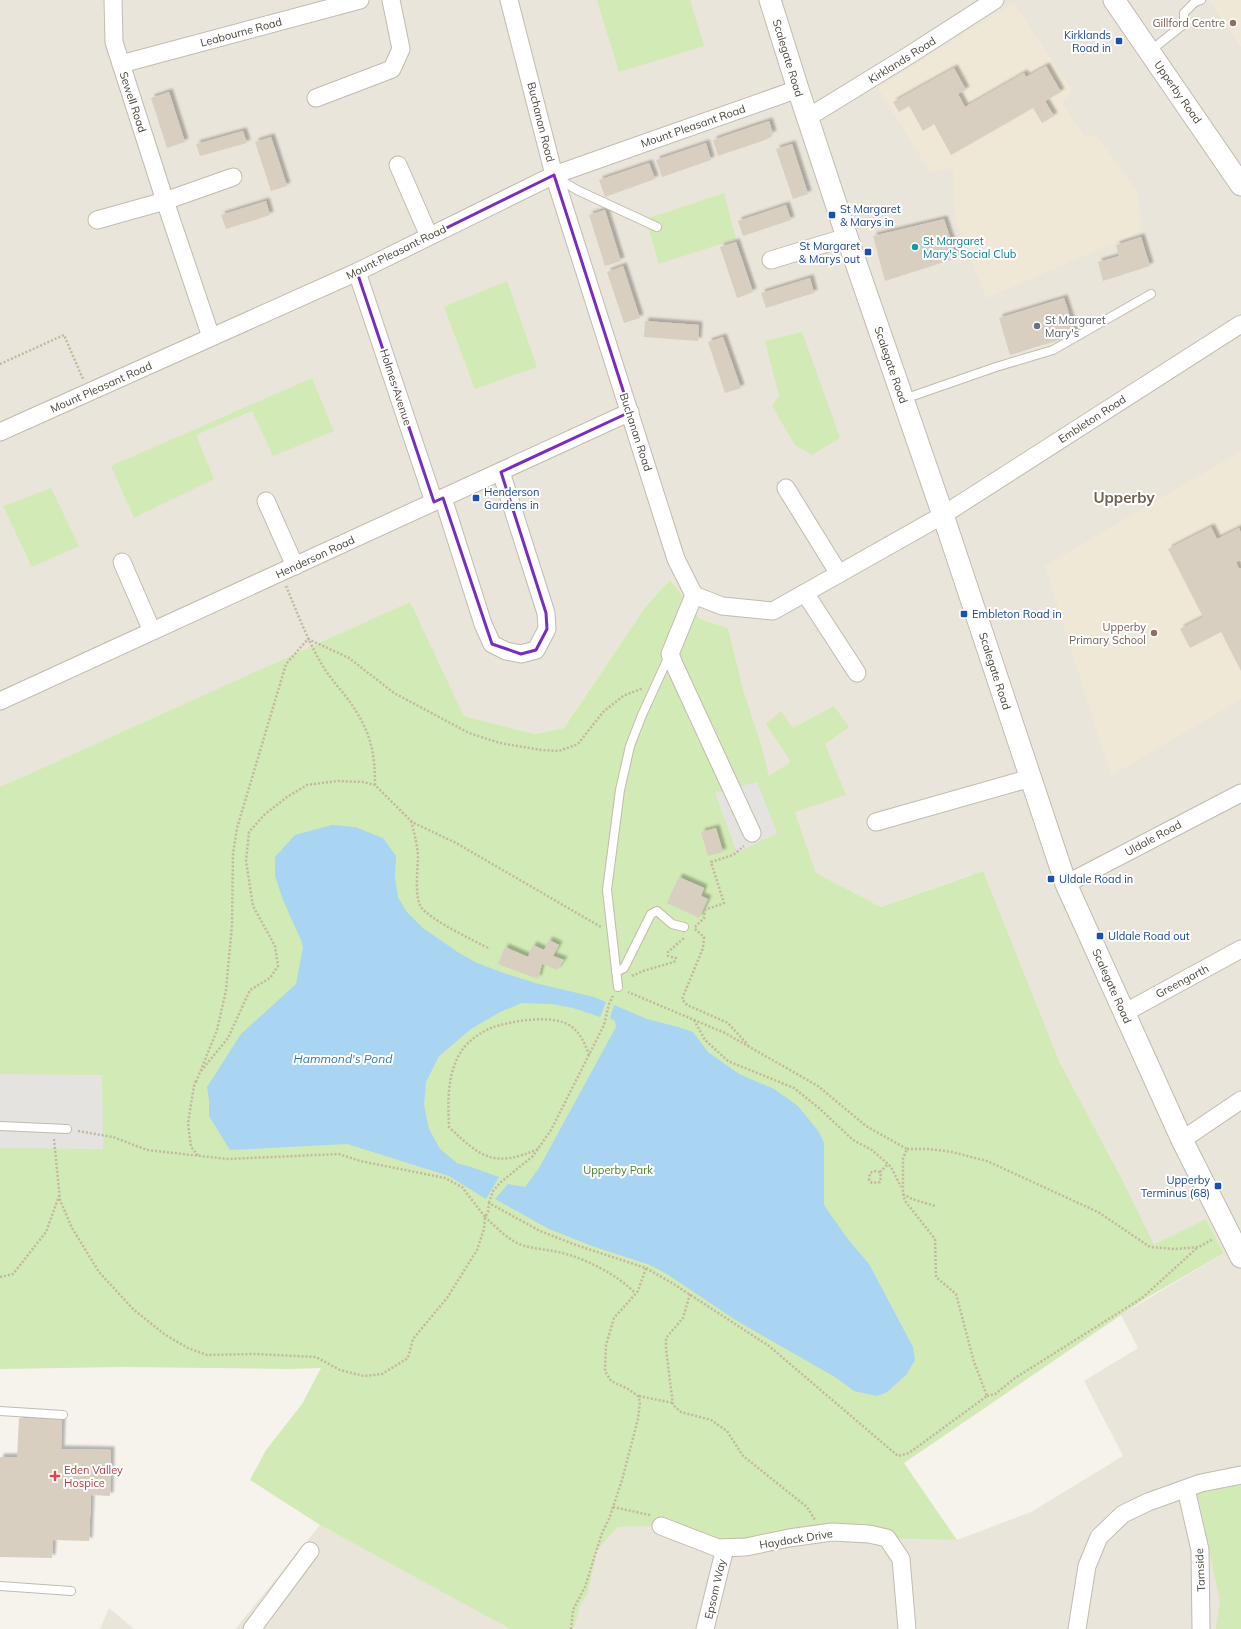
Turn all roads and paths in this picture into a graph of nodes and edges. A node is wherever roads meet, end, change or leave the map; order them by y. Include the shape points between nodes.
1 (113, 0) edge
2 (360, 0) edge
3 (391, 0) edge
4 (509, 0) edge
5 (770, 0) edge
6 (995, 0) edge
7 (1114, 0) edge
8 (1201, 0) edge
9 (1150, 52) junction
10 (121, 64) junction
11 (798, 89) junction
12 (316, 98) dead end
13 (807, 118) junction
14 (398, 165) dead end
15 (554, 175) junction
16 (233, 177) dead end
17 (1241, 184) edge
18 (165, 201) junction
19 (97, 220) dead end
20 (657, 227) dead end
21 (429, 236) junction
22 (847, 237) junction
23 (771, 260) dead end
24 (357, 272) junction
25 (1151, 294) dead end
26 (1241, 324) edge
27 (211, 338) junction
28 (0, 364) edge
29 (89, 392) junction
30 (903, 399) junction
31 (630, 412) junction
32 (0, 432) edge
33 (501, 472) junction
34 (786, 488) dead end
35 (439, 500) junction
36 (266, 501) dead end
37 (943, 515) junction
38 (122, 562) dead end
39 (288, 569) junction
40 (839, 574) junction
41 (805, 593) junction
42 (694, 595) junction
43 (152, 631) junction
44 (308, 639) junction
45 (670, 654) junction
46 (857, 674) dead end
47 (646, 682) dead end
48 (0, 701) edge
49 (1031, 778) junction
50 (375, 785) junction
51 (1241, 792) edge
52 (410, 821) junction
53 (876, 822) dead end
54 (752, 833) joint
55 (1066, 884) junction
56 (684, 927) joint
57 (694, 928) junction
58 (691, 932) dead end
59 (612, 933) junction
60 (688, 936) dead end
61 (490, 949) dead end
62 (1241, 949) edge
63 (616, 972) junction
64 (618, 987) junction
65 (1124, 1013) junction
66 (694, 1020) junction
67 (750, 1047) junction
68 (589, 1055) junction
69 (196, 1082) junction
70 (1241, 1100) edge
71 (0, 1126) edge
72 (53, 1129) junction
73 (67, 1130) joint
74 (1182, 1140) junction
75 (538, 1149) junction
76 (907, 1149) junction
77 (198, 1155) junction
78 (888, 1164) junction
79 (880, 1172) junction
80 (902, 1188) junction
81 (903, 1194) junction
82 (60, 1195) junction
83 (489, 1203) junction
84 (935, 1206) dead end
85 (485, 1217) junction
86 (1236, 1245) edge
87 (1199, 1247) junction
88 (646, 1268) junction
89 (0, 1277) edge
90 (635, 1294) junction
91 (690, 1294) junction
92 (638, 1396) junction
93 (987, 1396) junction
94 (673, 1403) junction
95 (0, 1411) edge
96 (63, 1415) dead end
97 (1241, 1475) edge
98 (1186, 1488) junction
99 (613, 1507) junction
100 (658, 1521) joint
101 (816, 1523) dead end
102 (725, 1548) junction
103 (310, 1550) dead end
104 (0, 1586) edge
105 (71, 1591) dead end
106 (252, 1629) edge
107 (571, 1629) edge
108 (705, 1629) edge
109 (907, 1629) edge
110 (1077, 1629) edge
111 (1201, 1629) edge

1 - 10 street, Sewell Road via 114,42
2 - 10 street, Leabourne Road
3 - 12 street via 401,49 392,69
4 - 15 street, Buchanan Road
5 - 11 street, Scalegate Road
6 - 13 street, Kirklands Road
7 - 9 street, Upperby Road
8 - 9 lane via 1195,2 1184,13 1184,24
9 - 17 street, Upperby Road
10 - 18 street, Sewell Road
11 - 13 street, Scalegate Road
11 - 15 street, Mount Pleasant Road
13 - 22 street, Scalegate Road
14 - 21 street
15 - 20 lane via 576,190
15 - 21 street, Mount Pleasant Road
15 - 31 street, Buchanan Road
16 - 18 street
18 - 19 street
18 - 27 street, Sewell Road
21 - 24 street, Mount Pleasant Road
22 - 23 street
22 - 30 street, Scalegate Road
24 - 27 street, Mount Pleasant Road
24 - 35 street, Holmes Avenue
25 - 30 lane via 1053,350
26 - 37 street, Embleton Road
27 - 29 street, Mount Pleasant Road
28 - 29 path via 64,335
29 - 32 street, Mount Pleasant Road
30 - 37 street, Scalegate Road
31 - 33 street, Henderson Road
31 - 42 street, Buchanan Road via 676,559
33 - 35 street, Henderson Road
33 - 35 street, Holmes Avenue via 546,613 547,629 536,650 521,654 506,651 492,644
34 - 40 street
35 - 39 street, Henderson Road
36 - 39 street
37 - 40 street
37 - 49 street, Scalegate Road
38 - 43 street
39 - 43 street, Henderson Road
39 - 44 path
40 - 41 street
41 - 42 street via 773,611 722,606
41 - 46 street
42 - 45 street
43 - 48 street, Henderson Road
44 - 47 path via 349,658 394,693 469,733 500,743 541,750 559,751 578,744 603,712 623,696 643,688
44 - 50 path via 322,665 357,712 371,741 375,761
44 - 69 path via 286,664 237,828 233,854 232,925 226,990 217,1030
45 - 54 street
45 - 59 lane via 630,746 620,790 607,890
49 - 53 street
49 - 55 street, Scalegate Road
50 - 52 path
50 - 69 path via 338,781 307,784 264,815 249,832 246,861 253,906 275,946 278,966 270,978 250,990 228,1038 201,1070
51 - 55 street, Uldale Road
52 - 59 path via 456,843
52 - 61 path via 418,854 418,894 421,907 436,919
54 - 57 path via 752,838 734,855 711,862 724,903 705,910 704,918
55 - 65 street, Scalegate Road
56 - 57 path
56 - 63 lane via 672,924 657,911 651,914 624,968
57 - 58 path
57 - 67 path via 704,937 703,948 682,999 688,1005 728,1023
59 - 63 lane
60 - 64 path via 668,952 668,956 676,958 674,962 633,975
62 - 65 street, Greengarth
63 - 64 lane
64 - 66 path
64 - 68 path via 608,1004 604,1025
65 - 74 street, Scalegate Road
66 - 67 path
66 - 78 path via 705,1040 728,1061 794,1088 854,1140 872,1150
67 - 76 path via 818,1086 866,1126
68 - 75 path via 551,1130
68 - 75 path via 585,1042 571,1026 553,1020 539,1019 492,1028 467,1044 458,1055 449,1084 449,1127 471,1148 496,1159 520,1157
69 - 77 path via 188,1123 191,1147
70 - 74 street
71 - 72 lane
72 - 73 lane
72 - 82 path
73 - 77 path via 113,1137 147,1150
74 - 86 street, Scalegate Road
75 - 83 path via 524,1165 501,1182 493,1191
76 - 80 path via 903,1158
76 - 87 path via 952,1152 987,1161 1098,1212 1150,1247
77 - 85 path via 228,1159 339,1154 360,1161 445,1178 462,1187
78 - 79 path
78 - 80 path
79 - 79 path via 880,1182 872,1183 869,1180 870,1173 874,1170
80 - 81 path
81 - 84 path
81 - 93 path via 905,1202 935,1239 936,1277 956,1294 974,1362
82 - 85 path via 72,1228 99,1272 133,1309 164,1334 207,1356 255,1354 316,1357 340,1370 364,1376 382,1374 408,1358 413,1339 447,1298 476,1250 484,1229
82 - 89 path via 46,1232 13,1274
83 - 85 path
83 - 88 path via 540,1231
85 - 90 path via 503,1234 518,1243 578,1258 628,1285
86 - 87 path
87 - 93 path via 1142,1298 1015,1378 995,1394
88 - 90 path
88 - 91 path
90 - 92 path via 614,1318 606,1345 605,1371 611,1381
91 - 93 path via 769,1346 898,1456 909,1453
91 - 94 path via 683,1318 666,1338
92 - 94 path
92 - 99 path via 638,1419
94 - 101 path via 681,1412 711,1420 727,1432 743,1456 807,1507
95 - 96 lane
97 - 98 street
98 - 110 street via 1123,1514 1099,1537 1087,1566
98 - 111 street, Tarnside via 1200,1550
99 - 100 path
99 - 107 path via 585,1587 573,1610
100 - 102 street, Haydock Drive via 718,1548
102 - 108 street, Epsom Way
102 - 109 street, Haydock Drive via 746,1547 832,1532 869,1534 887,1538 901,1559
103 - 106 street
104 - 105 lane

